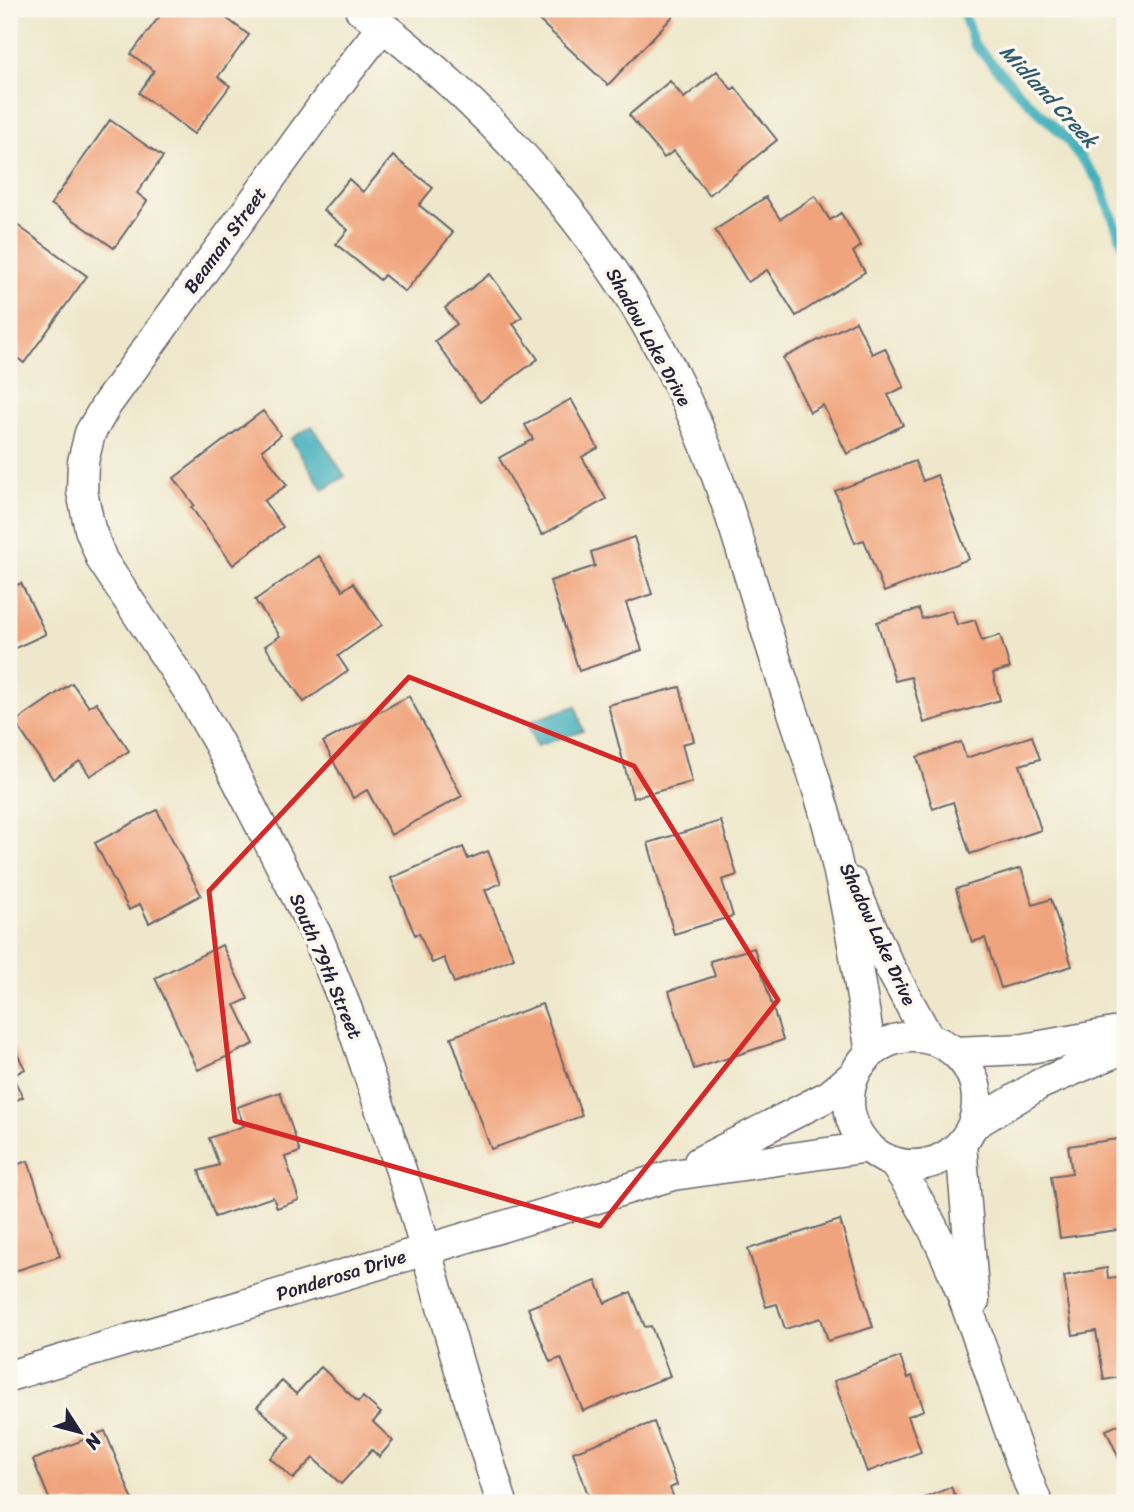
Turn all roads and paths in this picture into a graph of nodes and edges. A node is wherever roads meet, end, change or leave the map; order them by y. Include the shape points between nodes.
1 (372, 18) edge
2 (83, 462) joint
3 (828, 828) junction
4 (1125, 1031) edge
5 (942, 1045) junction
6 (1125, 1048) edge
7 (863, 1064) junction
8 (967, 1134) junction
9 (869, 1147) junction
10 (894, 1163) junction
11 (673, 1175) junction
12 (425, 1249) junction
13 (976, 1330) junction
14 (9, 1376) edge
15 (502, 1503) edge
16 (1037, 1503) edge

1 - 2 street, Beaman Street via 348,71 107,404 90,433
1 - 3 street, Shadow Lake Drive via 480,111 567,208 607,262 668,362 712,461
2 - 12 street, South 79th Street via 82,492 89,529 102,560 190,693 318,938 377,1096
3 - 5 street, Shadow Lake Drive via 886,960
3 - 7 street, Shadow Lake Drive via 858,971
4 - 5 street via 1024,1048
5 - 7 street via 914,1037 898,1038 883,1044
5 - 8 street via 966,1063 973,1077 977,1109
6 - 8 street via 1041,1084
7 - 9 street via 850,1090 849,1105 852,1121
7 - 11 street, Ponderosa Drive via 830,1095
8 - 10 street via 937,1161
8 - 13 street
9 - 10 street
9 - 11 street, Ponderosa Drive
10 - 13 street via 934,1227
11 - 12 street, Ponderosa Drive
12 - 14 street, Ponderosa Drive
12 - 15 street, South 79th Street
13 - 16 street

